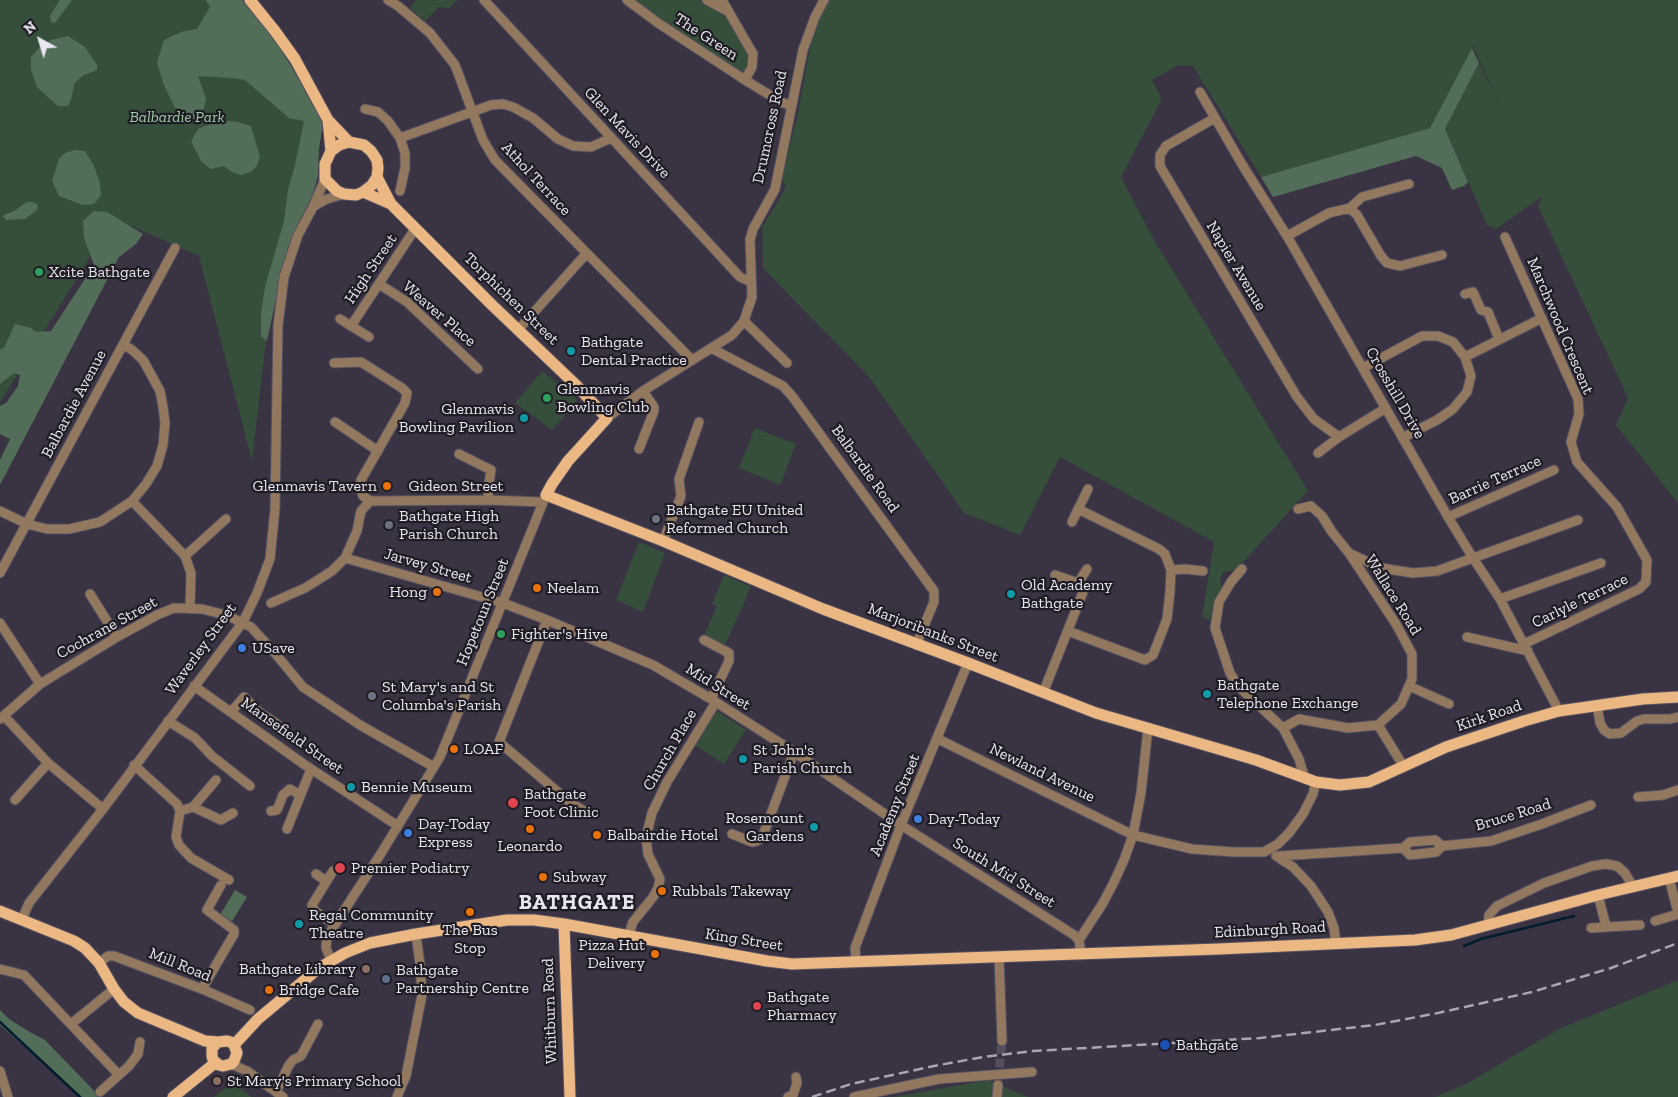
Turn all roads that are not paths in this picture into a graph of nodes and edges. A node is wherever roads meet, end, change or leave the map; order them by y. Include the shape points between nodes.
1 (388, 0) edge
2 (484, 0) edge
3 (627, 0) edge
4 (707, 0) edge
5 (722, 0) edge
6 (824, 0) edge
7 (254, 1) edge
8 (729, 12) junction
9 (745, 80) junction
10 (1200, 92) dead end
11 (792, 106) junction
12 (365, 109) dead end
13 (472, 112) junction
14 (1215, 118) junction
15 (328, 120) junction
16 (400, 138) junction
17 (611, 138) junction
18 (349, 142) junction
19 (331, 151) junction
20 (377, 177) junction
21 (325, 179) junction
22 (1409, 184) dead end
23 (400, 191) dead end
24 (364, 192) junction
25 (344, 194) junction
26 (391, 204) junction
27 (314, 207) junction
28 (1350, 208) junction
29 (416, 228) junction
30 (1287, 236) junction
31 (1505, 238) dead end
32 (175, 248) dead end
33 (586, 254) junction
34 (1442, 255) dead end
35 (751, 282) junction
36 (379, 284) junction
37 (1465, 294) dead end
38 (1542, 318) junction
39 (340, 319) dead end
40 (744, 321) junction
41 (351, 326) junction
42 (518, 330) junction
43 (369, 337) dead end
44 (1499, 339) junction
45 (123, 345) junction
46 (711, 348) junction
47 (1465, 357) junction
48 (692, 360) junction
49 (334, 363) dead end
50 (787, 363) dead end
51 (1363, 368) junction
52 (478, 369) dead end
53 (643, 391) junction
54 (1386, 408) junction
55 (607, 418) junction
56 (334, 422) dead end
57 (699, 422) dead end
58 (1339, 437) junction
59 (1404, 438) junction
60 (639, 449) dead end
61 (378, 450) junction
62 (1318, 453) dead end
63 (459, 454) dead end
64 (1554, 470) dead end
65 (1088, 489) dead end
66 (544, 499) junction
67 (488, 500) junction
68 (132, 501) junction
69 (370, 501) junction
70 (1078, 509) junction
71 (1298, 509) dead end
72 (0, 511) edge
73 (1448, 517) junction
74 (226, 518) dead end
75 (1578, 520) dead end
76 (1072, 522) dead end
77 (27, 524) junction
78 (663, 541) junction
79 (1349, 553) junction
80 (185, 556) junction
81 (345, 558) junction
82 (1473, 558) junction
83 (1601, 563) dead end
84 (1087, 569) dead end
85 (1242, 569) dead end
86 (1171, 570) junction
87 (1203, 571) dead end
88 (0, 574) edge
89 (1055, 575) dead end
90 (1646, 582) joint
91 (1078, 583) junction
92 (90, 594) dead end
93 (1500, 599) junction
94 (271, 603) dead end
95 (503, 603) junction
96 (190, 610) junction
97 (547, 620) junction
98 (243, 622) junction
99 (0, 623) edge
100 (1068, 631) junction
101 (117, 637) junction
102 (1467, 637) dead end
103 (704, 640) dead end
104 (916, 644) junction
105 (1526, 648) junction
106 (968, 662) junction
107 (40, 684) junction
108 (194, 686) junction
109 (1408, 686) junction
110 (1043, 693) junction
111 (1678, 697) edge
112 (713, 700) junction
113 (1449, 704) dead end
114 (1597, 705) junction
115 (1559, 711) junction
116 (231, 712) junction
117 (1678, 717) edge
118 (2, 718) edge
119 (168, 721) junction
120 (277, 724) dead end
121 (1378, 725) junction
122 (1148, 728) junction
123 (1283, 728) junction
124 (938, 739) junction
125 (794, 752) junction
126 (48, 763) junction
127 (134, 765) junction
128 (434, 766) junction
129 (1404, 767) junction
130 (311, 769) junction
131 (1304, 776) junction
132 (216, 780) dead end
133 (1316, 782) junction
134 (250, 786) dead end
135 (1678, 790) edge
136 (300, 795) junction
137 (1638, 797) dead end
138 (15, 800) dead end
139 (1591, 805) dead end
140 (193, 807) junction
141 (102, 809) junction
142 (272, 811) dead end
143 (180, 812) junction
144 (233, 813) dead end
145 (590, 814) dead end
146 (901, 825) junction
147 (398, 826) junction
148 (287, 829) dead end
149 (736, 834) dead end
150 (1133, 835) junction
151 (1442, 846) junction
152 (1403, 848) junction
153 (1264, 852) junction
154 (1279, 856) junction
155 (333, 871) dead end
156 (316, 874) dead end
157 (1673, 877) edge
158 (229, 880) dead end
159 (326, 881) junction
160 (221, 886) dead end
161 (1633, 887) junction
162 (1598, 895) junction
163 (0, 911) edge
164 (1678, 913) edge
165 (22, 919) junction
166 (1655, 921) dead end
167 (335, 924) junction
168 (564, 924) junction
169 (1488, 925) junction
170 (1640, 925) dead end
171 (1606, 926) junction
172 (1590, 928) dead end
173 (416, 934) junction
174 (628, 936) junction
175 (1079, 940) junction
176 (1336, 944) junction
177 (1081, 954) junction
178 (999, 956) junction
179 (331, 960) junction
180 (856, 960) junction
181 (99, 963) junction
182 (0, 969) edge
183 (114, 989) junction
184 (202, 989) junction
185 (250, 1010) dead end
186 (71, 1024) junction
187 (318, 1024) dead end
188 (1002, 1041) tunnel mouth
189 (140, 1042) dead end
190 (223, 1052) junction
191 (0, 1071) edge
192 (1032, 1072) dead end
193 (119, 1075) junction
194 (796, 1077) dead end
195 (998, 1085) tunnel mouth
196 (100, 1092) dead end
197 (280, 1095) edge
198 (8, 1097) edge
199 (173, 1097) edge
200 (397, 1097) edge
201 (570, 1097) edge
202 (788, 1097) edge
203 (854, 1097) edge
204 (997, 1097) edge

1 - 13 street, Athol Terrace via 430,33 454,65
2 - 17 street, Glen Mavis Drive
3 - 9 street, The Green
4 - 8 street, The Green
5 - 8 street, The Green
6 - 11 street, Drumcross Road via 803,50
7 - 15 main road via 295,59
8 - 9 street, The Green via 753,54 752,67
9 - 11 street, The Green
10 - 14 street, Crosshill Drive
11 - 35 street, Drumcross Road via 775,189 750,240
12 - 16 street via 378,112
13 - 16 street
13 - 17 street via 491,105 513,107 573,146 591,146
13 - 33 street, Athol Terrace via 495,160
14 - 30 street, Crosshill Drive
14 - 58 street, Napier Avenue via 1166,146 1160,155 1160,166 1297,397 1314,420
15 - 18 main road
15 - 19 main road
16 - 23 street via 405,153
17 - 35 street, Glen Mavis Drive via 740,277
18 - 19 main road
18 - 20 main road via 364,145 371,151 377,160
19 - 21 main road via 325,164
20 - 24 main road
20 - 26 main road, Torphichen Street
21 - 25 main road
21 - 27 street, Waverley Street
22 - 28 street via 1362,197
24 - 25 main road
24 - 26 main road, Torphichen Street
25 - 27 street
26 - 29 main road, Torphichen Street
27 - 98 street, Waverley Street via 298,235 284,277 278,325 275,509 270,559
28 - 30 street via 1329,213
28 - 34 street via 1358,215 1387,263 1400,266
29 - 36 street, High Street
29 - 42 main road, Torphichen Street
30 - 51 street, Crosshill Drive
31 - 38 street, Marchwood Crescent
32 - 45 street, Balbardie Avenue
33 - 42 street
33 - 48 street, Athol Terrace
35 - 40 street, Drumcross Road via 752,297
36 - 41 street, High Street
36 - 52 street, Weaver Place via 407,302
37 - 44 street via 1473,292 1481,310 1488,312
38 - 44 street
38 - 90 street, Marchwood Crescent via 1578,399 1579,414 1571,442 1577,462 1617,507 1647,560
39 - 41 street, High Street
40 - 46 street, Drumcross Road via 732,335
40 - 50 street
41 - 43 street, High Street
42 - 55 main road, Torphichen Street
44 - 47 street
45 - 68 street via 144,360 153,375 160,391 165,423 157,466
45 - 77 street, Balbardie Avenue
46 - 48 street, Drumcross Road
46 - 104 street, Balbardie Road via 782,386 792,396 934,591 934,602
47 - 51 street via 1453,342 1438,336 1422,336
47 - 59 street via 1471,376 1468,392 1453,409
48 - 53 street, Drumcross Road
49 - 61 street via 361,362 407,393 405,403
51 - 54 street, Crosshill Drive
53 - 55 street, Drumcross Road
53 - 60 street via 654,411
54 - 58 street
54 - 59 street, Crosshill Drive
55 - 66 main road, Drumcross Road via 568,462
56 - 61 street
57 - 78 street via 679,479 681,496
58 - 62 street
59 - 73 street, Crosshill Drive
61 - 69 street via 361,480 363,496
63 - 67 street via 491,470
64 - 73 street, Barrie Terrace
65 - 70 street
66 - 67 street, Gideon Street
66 - 78 main road, Marjoribanks Street
66 - 95 street, Hopetoun Street
67 - 69 street, Gideon Street
68 - 77 street via 100,522 69,529 47,529
68 - 80 street
69 - 81 street via 361,511 357,531
70 - 76 street
70 - 86 street via 1159,549 1165,554
71 - 79 street, Wallace Road via 1311,506
72 - 77 street
73 - 82 street, Crosshill Drive
74 - 80 street
75 - 82 street
77 - 88 street, Balbardie Avenue
78 - 104 main road, Marjoribanks Street via 823,610
79 - 82 street via 1382,568 1413,573 1437,571
79 - 109 street, Wallace Road via 1412,654 1412,679
80 - 96 street via 191,573
81 - 94 street via 332,572
81 - 95 street, Jarvey Street
82 - 93 street, Crosshill Drive
83 - 93 street
84 - 91 street
85 - 123 street via 1219,602 1215,628 1230,673 1238,686
86 - 87 street
86 - 100 street via 1168,619 1150,658 1141,660
89 - 91 street
90 - 105 street, Carlyle Terrace
91 - 100 street via 1083,592
92 - 101 street
93 - 105 street, Crosshill Drive
95 - 97 street, Mid Street
95 - 128 street, Hopetoun Street
96 - 98 street, Cochrane Street via 202,609
96 - 101 street, Cochrane Street via 174,608
97 - 112 street, Mid Street via 653,665
97 - 145 street via 500,742 572,804
98 - 108 street, Waverley Street
98 - 128 street via 303,687 330,707
99 - 107 street
100 - 110 street
101 - 107 street, Cochrane Street
102 - 105 street
103 - 112 street, Church Place via 729,653 730,661
104 - 106 main road, Marjoribanks Street
105 - 115 street, Crosshill Drive
106 - 110 main road, Marjoribanks Street
106 - 124 street, Academy Street
107 - 118 street, Cochrane Street
108 - 116 street, Mansefield Street
108 - 119 street, Waverley Street
109 - 113 street
109 - 121 street, Wallace Road via 1401,704
110 - 122 main road, Marjoribanks Street
111 - 114 main road, Kirk Road
112 - 125 street, Mid Street
112 - 174 street, Church Place via 652,814 646,837 648,854 660,879 653,897 633,922
114 - 115 main road, Kirk Road
114 - 117 street via 1600,723 1610,734 1621,733 1644,719
115 - 129 main road, Kirk Road via 1446,747
116 - 120 street via 244,697
116 - 130 street, Mansefield Street
118 - 126 street
119 - 127 street, Waverley Street
119 - 134 street via 195,738
121 - 123 street via 1348,728 1299,720
121 - 129 street
122 - 131 main road, Marjoribanks Street
122 - 150 street
123 - 131 street
124 - 146 street, Academy Street
124 - 150 street, Newland Avenue
125 - 146 street, Mid Street
125 - 149 street via 762,838 752,842
126 - 138 street
126 - 141 street
127 - 141 street, Waverley Street
127 - 143 street via 177,804
128 - 147 street, Hopetoun Street
129 - 133 main road, Kirk Road via 1368,782 1340,785
130 - 136 street
130 - 147 street, Mansefield Street
131 - 133 main road, Marjoribanks Street
132 - 140 street
133 - 153 street via 1303,814 1289,833
135 - 137 street
136 - 142 street via 290,790 283,795 277,810
136 - 148 street
139 - 151 street, Bruce Road via 1492,841
140 - 143 street
140 - 144 street via 221,820
141 - 165 street, Waverley Street via 29,904
143 - 158 street via 176,837 179,845 191,858
146 - 175 street, South Mid Street
146 - 180 street, Academy Street via 855,948
147 - 167 street, Hopetoun Street
150 - 153 street, Newland Avenue via 1192,849
150 - 175 street via 1114,882
151 - 152 street, Bruce Road via 1435,840 1410,842
151 - 152 street, Bruce Road via 1436,852 1410,855
152 - 154 street, Bruce Road
153 - 154 street, Newland Avenue
154 - 176 street via 1317,894 1328,912
155 - 159 street
156 - 159 street
157 - 161 main road, Edinburgh Road
157 - 164 street
159 - 167 street via 312,909
160 - 184 street via 207,910 234,930 234,934
161 - 162 main road, Edinburgh Road
161 - 169 street via 1617,866 1592,866 1544,883 1496,906 1489,915
162 - 169 main road, Edinburgh Road
162 - 171 street
163 - 165 main road
164 - 166 street
165 - 181 main road via 74,941
167 - 179 street, Hopetoun Street via 325,942
168 - 173 main road, King Street via 507,920
168 - 174 main road, King Street
168 - 201 main road, Whitburn Road
169 - 176 main road, Edinburgh Road via 1415,940
170 - 171 street
171 - 172 street
173 - 179 main road, King Street via 370,943
173 - 200 street via 422,995 406,1076
174 - 180 main road, King Street via 768,962 802,964
175 - 177 street
176 - 177 main road, Edinburgh Road
177 - 178 main road, Edinburgh Road
178 - 180 main road, Edinburgh Road
178 - 188 street
179 - 190 main road, King Street
181 - 183 main road
181 - 184 street, Mill Road via 108,956 114,956
182 - 186 street via 24,975
183 - 186 street
183 - 190 main road via 138,1013
184 - 185 street, Mill Road
186 - 193 street
187 - 197 street via 301,1056 289,1065
189 - 193 street via 138,1054
190 - 197 street
190 - 199 main road, King Street
191 - 198 street
192 - 203 street via 939,1079
193 - 196 street
194 - 202 street via 793,1095
195 - 204 street

